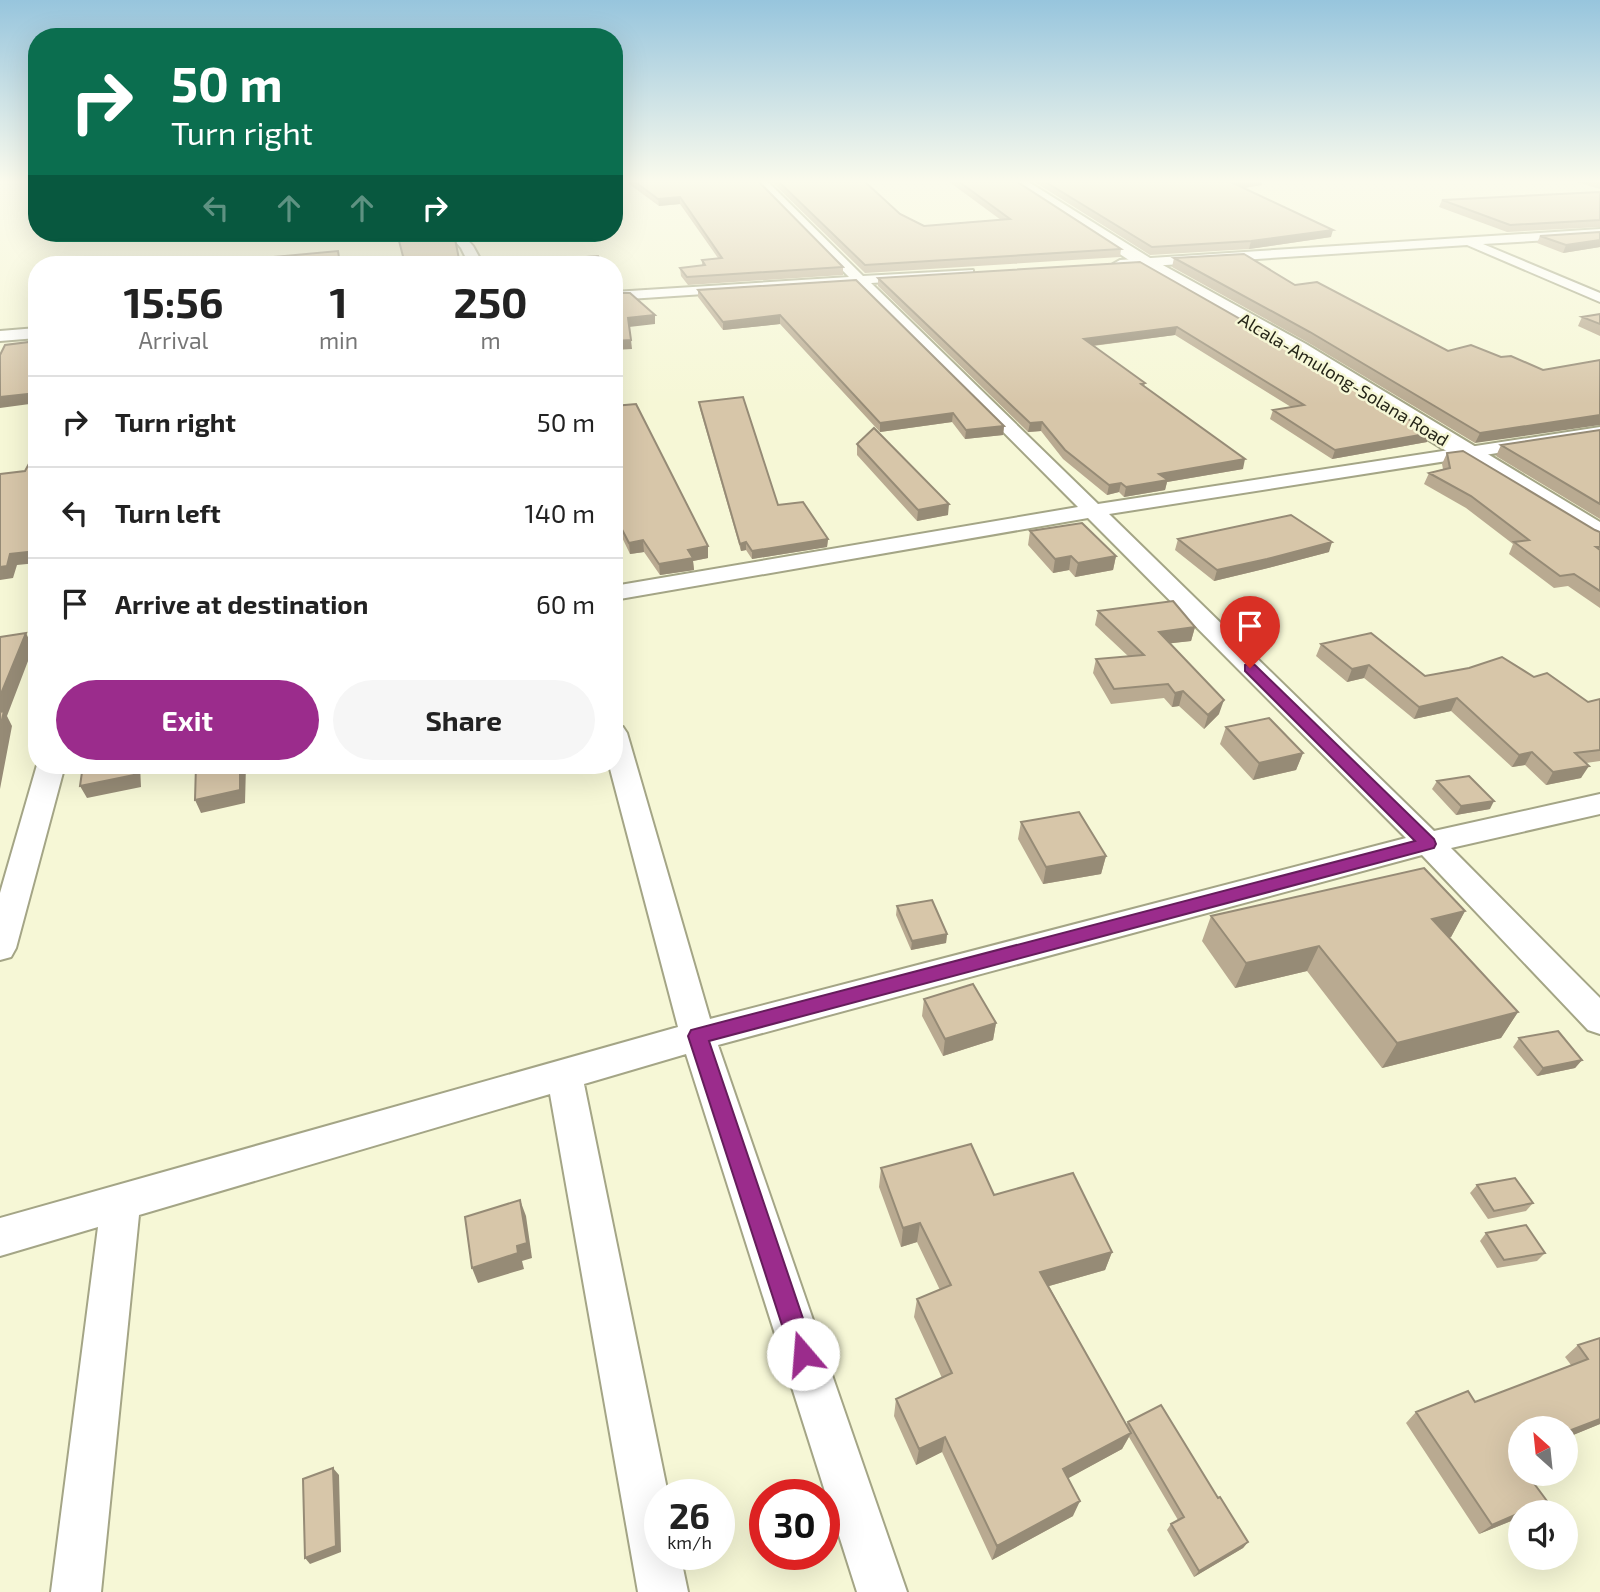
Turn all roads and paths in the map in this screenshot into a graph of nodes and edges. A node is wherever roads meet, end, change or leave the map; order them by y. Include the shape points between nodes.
1 (836, 255) edge
2 (1133, 255) edge
3 (1258, 255) edge
4 (1497, 255) edge
5 (1144, 262) junction
6 (1103, 265) edge
7 (982, 272) edge
8 (860, 279) junction
9 (623, 295) edge
10 (1600, 298) edge
11 (28, 334) edge
12 (0, 336) edge
13 (1600, 432) edge
14 (1470, 454) junction
15 (1092, 511) junction
16 (1600, 534) edge
17 (623, 591) edge
18 (623, 765) edge
19 (48, 774) edge
20 (1600, 804) edge
21 (1428, 844) junction
22 (0, 948) edge
23 (1600, 1020) edge
24 (698, 1036) junction
25 (564, 1074) junction
26 (121, 1202) junction
27 (0, 1237) edge
28 (76, 1592) edge
29 (663, 1592) edge
30 (882, 1592) edge

1 - 8 street
2 - 5 main road, Alcala-Amulong-Solana Road
3 - 5 street
4 - 10 street
5 - 6 street
5 - 14 main road, Alcala-Amulong-Solana Road
7 - 8 street
8 - 9 street
8 - 15 street
11 - 12 street
13 - 14 street
14 - 15 street
14 - 16 main road, Alcala-Amulong-Solana Road
15 - 17 street
15 - 21 street
18 - 24 street
19 - 22 street
20 - 21 street
21 - 23 street
21 - 24 street
24 - 25 street
24 - 30 street
25 - 26 street
25 - 29 street
26 - 27 street
26 - 28 street

